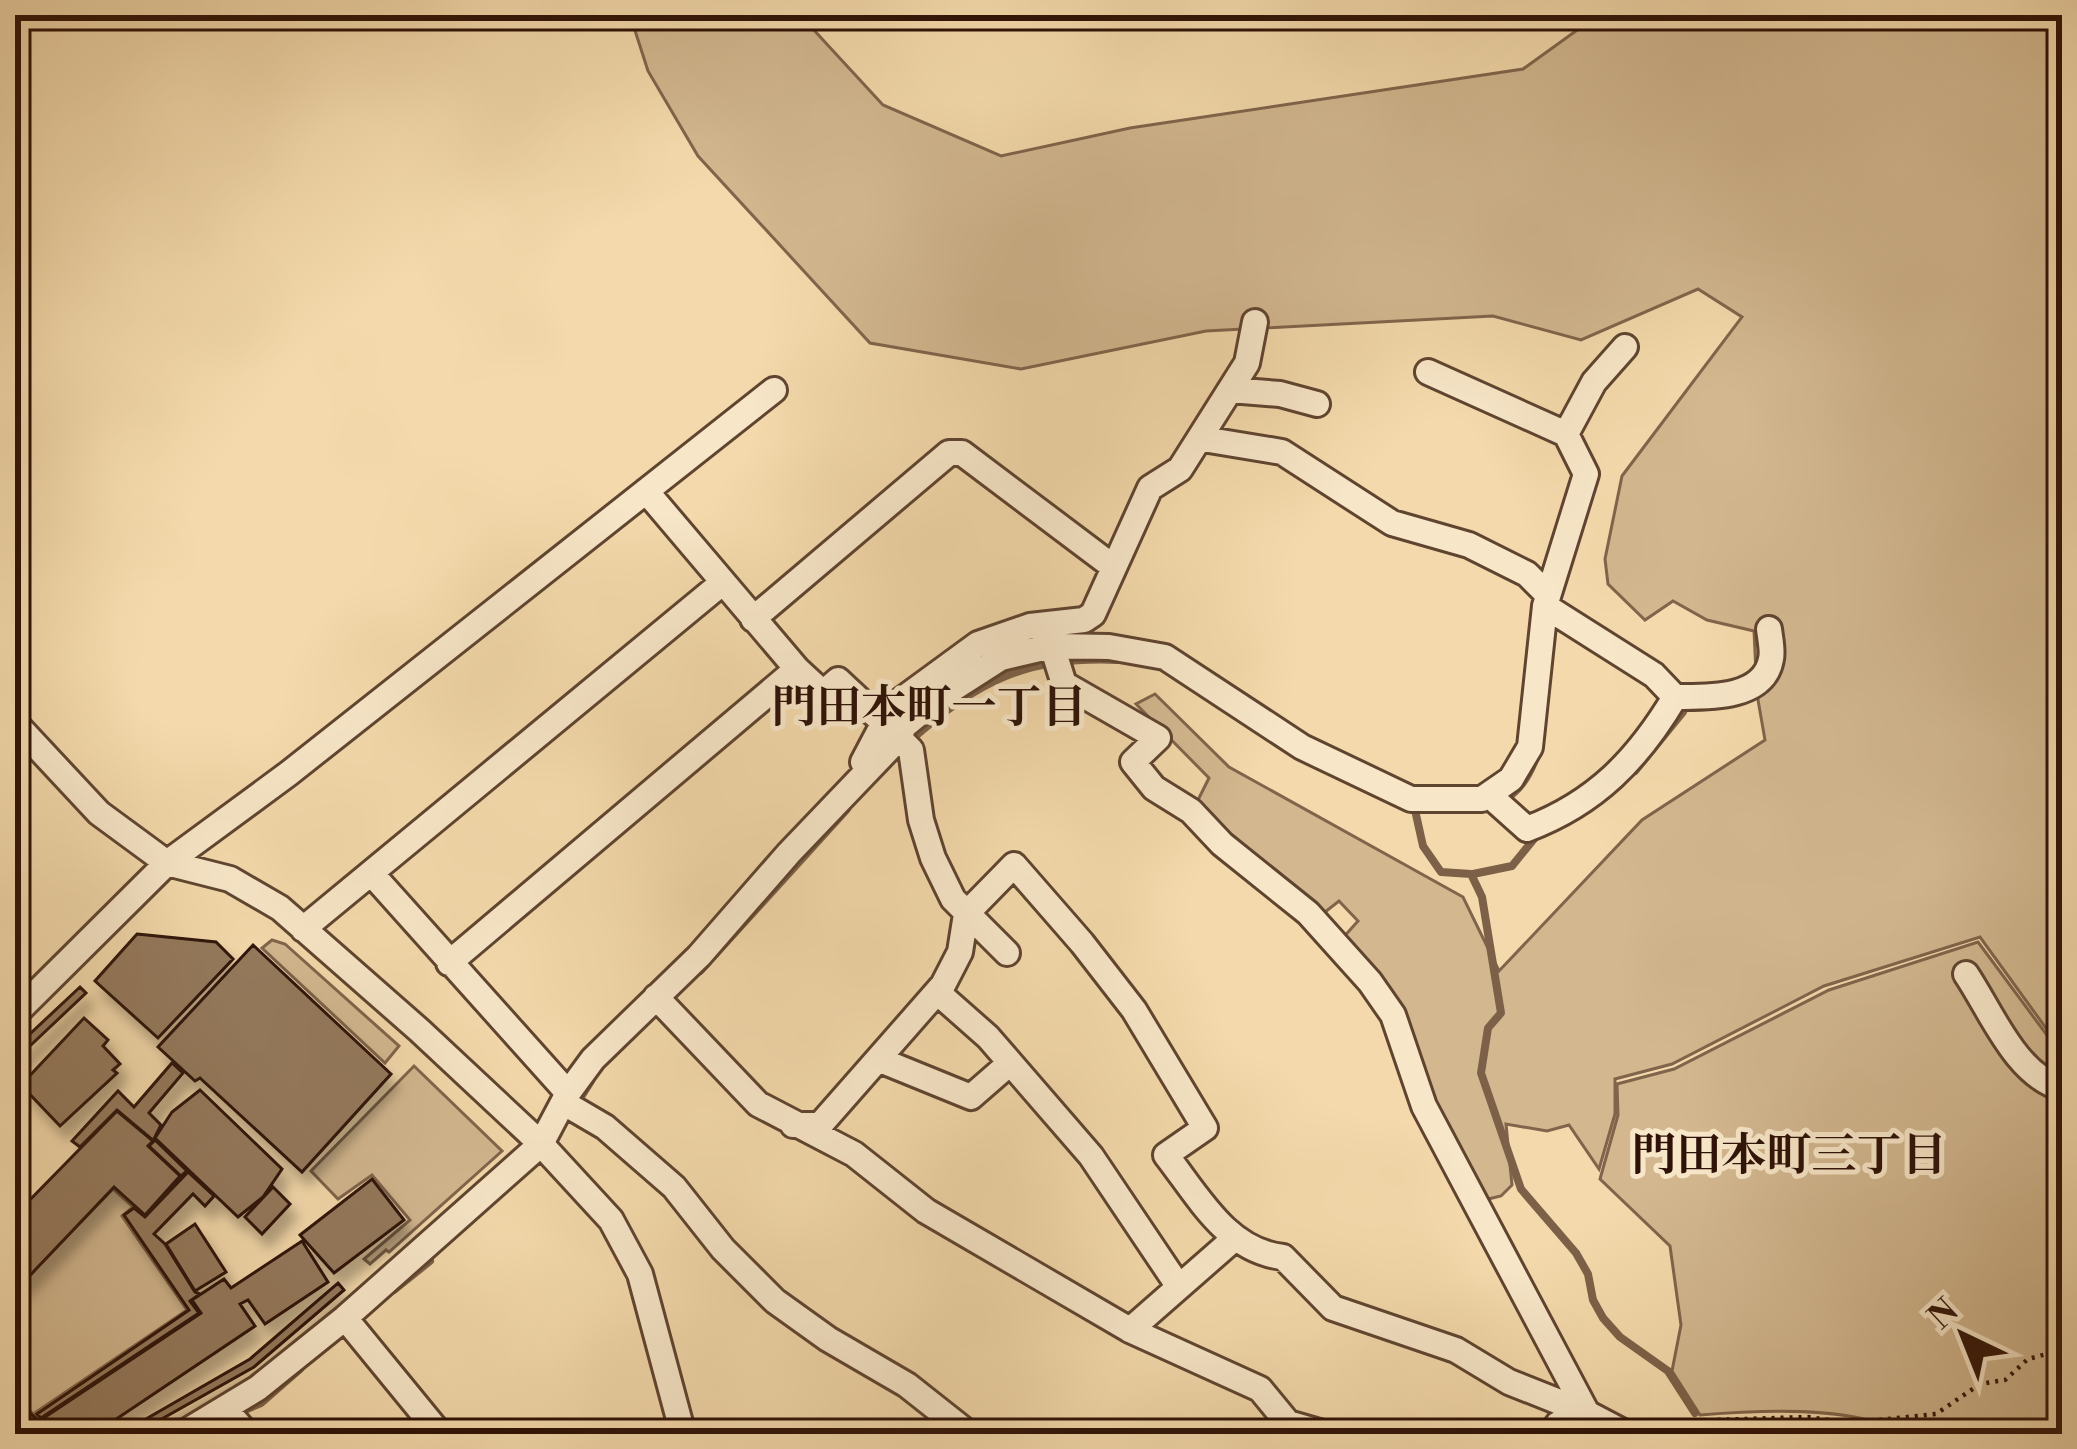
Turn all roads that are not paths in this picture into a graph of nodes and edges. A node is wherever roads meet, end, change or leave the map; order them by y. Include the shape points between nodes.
1 (1255, 322) dead end
2 (1624, 347) dead end
3 (1428, 372) dead end
4 (774, 390) dead end
5 (1230, 390) junction
6 (1317, 404) dead end
7 (1565, 434) junction
8 (1203, 439) junction
9 (646, 491) junction
10 (1112, 566) junction
11 (722, 584) junction
12 (1547, 601) junction
13 (753, 619) junction
14 (1769, 629) dead end
15 (1055, 655) junction
16 (797, 669) junction
17 (1675, 697) junction
18 (15, 723) edge
19 (899, 737) junction
20 (1494, 800) junction
21 (167, 863) junction
22 (371, 873) junction
23 (966, 914) junction
24 (304, 928) junction
25 (1007, 953) dead end
26 (449, 963) junction
27 (1966, 974) dead end
28 (938, 992) junction
29 (656, 998) junction
30 (15, 1014) edge
31 (880, 1060) junction
32 (1010, 1063) junction
33 (2062, 1088) edge
34 (566, 1098) junction
35 (793, 1125) junction
36 (541, 1144) junction
37 (1234, 1238) junction
38 (1179, 1287) junction
39 (345, 1318) junction
40 (1130, 1330) junction
41 (225, 1409) junction
42 (1587, 1413) junction
43 (680, 1423) edge
44 (182, 1434) edge
45 (247, 1434) edge
46 (440, 1434) edge
47 (700, 1434) edge
48 (969, 1434) edge
49 (1326, 1434) edge
50 (1552, 1434) edge
51 (1627, 1434) edge

1 - 5 street via 1247,363
2 - 7 street
3 - 7 street
4 - 9 street
5 - 6 street
5 - 8 street
7 - 12 street via 1586,474
8 - 10 street via 1180,470 1150,488
8 - 12 street via 1282,452 1392,523 1469,545 1527,574
9 - 11 street
9 - 21 street
10 - 13 street via 962,453 949,453
10 - 19 street via 1084,620 1002,633 892,707
11 - 13 street
11 - 22 street
12 - 17 street
12 - 20 street via 1530,747
13 - 16 street
14 - 17 street via 1772,659 1747,689
15 - 19 street via 1001,658
15 - 20 street via 1109,647 1165,657 1302,747 1411,799
15 - 42 street via 1064,684 1158,738 1133,762 1154,788 1308,913 1370,982 1393,1015 1424,1106
16 - 19 street via 823,693 838,680
16 - 26 street
17 - 20 street via 1647,745 1560,817 1527,830
18 - 21 street via 99,813
19 - 23 street via 933,858
19 - 29 street via 863,760 860,776
21 - 24 street via 230,879
21 - 30 street
22 - 24 street
22 - 26 street
23 - 25 street
23 - 28 street via 960,952
23 - 37 street via 1014,865 1082,943 1134,1010 1205,1128 1166,1155
24 - 36 street
26 - 34 street
27 - 33 street via 2028,1068
28 - 31 street
28 - 32 street
29 - 34 street via 593,1059
29 - 35 street via 758,1104
31 - 32 street via 971,1097
31 - 35 street via 820,1125
32 - 38 street via 1091,1156
34 - 36 street
34 - 48 street via 674,1187 775,1301
35 - 40 street via 854,1154 926,1211
36 - 39 street
36 - 43 street via 610,1220 640,1274
37 - 38 street
37 - 42 street via 1283,1257 1333,1308 1456,1350
38 - 40 street
39 - 41 street
39 - 46 street
40 - 49 street via 1260,1389 1288,1423
41 - 44 street
41 - 45 street
42 - 50 street
42 - 51 street
43 - 47 street

